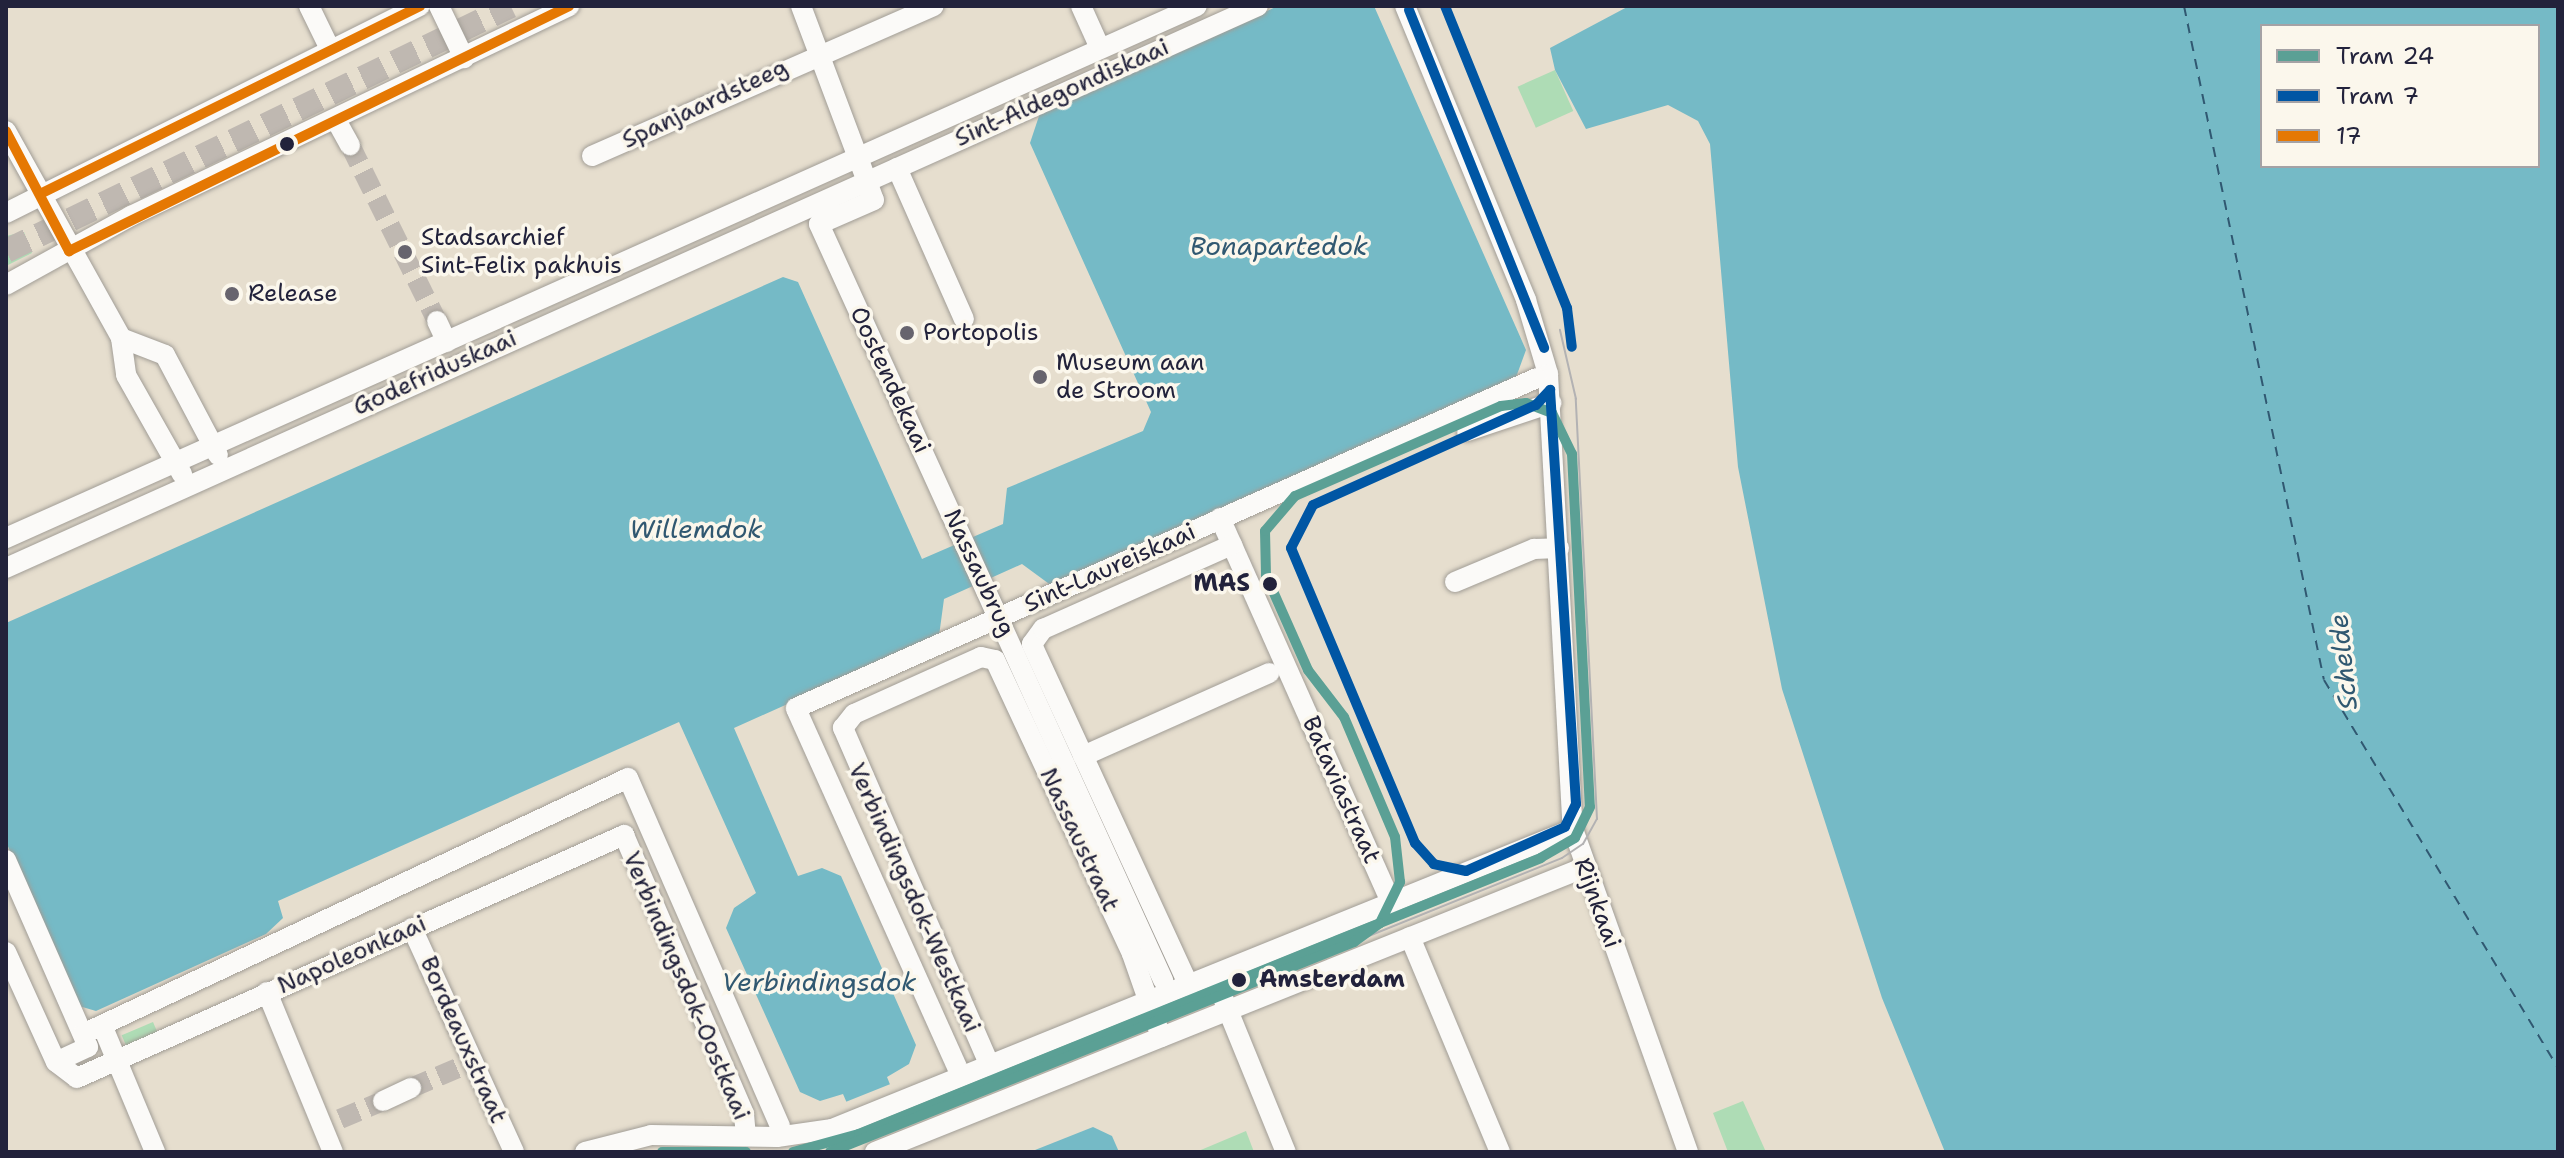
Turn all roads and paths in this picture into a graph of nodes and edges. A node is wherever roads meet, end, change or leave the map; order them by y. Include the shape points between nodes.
1 (309, 6) edge
2 (420, 6) edge
3 (439, 6) edge
4 (569, 6) edge
5 (801, 6) edge
6 (933, 6) edge
7 (1081, 6) edge
8 (1197, 6) edge
9 (1258, 6) edge
10 (1405, 6) edge
11 (1100, 48) junction
12 (330, 49) junction
13 (817, 51) junction
14 (464, 58) junction
15 (336, 120) junction
16 (6, 131) edge
17 (350, 145) tunnel mouth
18 (592, 156) dead end
19 (855, 158) junction
20 (897, 168) junction
21 (866, 181) junction
22 (40, 194) junction
23 (6, 213) edge
24 (69, 251) junction
25 (6, 285) edge
26 (964, 319) dead end
27 (437, 321) tunnel mouth
28 (121, 338) junction
29 (447, 342) junction
30 (1537, 378) dead end
31 (1551, 403) junction
32 (1467, 431) dead end
33 (213, 445) junction
34 (176, 462) junction
35 (225, 469) junction
36 (189, 486) junction
37 (944, 496) joint
38 (1220, 518) junction
39 (6, 538) edge
40 (1232, 545) junction
41 (1559, 548) junction
42 (6, 568) edge
43 (1455, 582) dead end
44 (999, 617) junction
45 (1043, 629) joint
46 (1015, 651) joint
47 (981, 657) joint
48 (1269, 673) dead end
49 (1083, 756) junction
50 (628, 778) joint
51 (1573, 829) junction
52 (624, 835) joint
53 (6, 860) edge
54 (1583, 868) junction
55 (1392, 904) junction
56 (412, 928) junction
57 (1410, 937) junction
58 (6, 952) edge
59 (1214, 976) junction
60 (1163, 980) dead end
61 (1189, 986) junction
62 (267, 992) junction
63 (1149, 1002) junction
64 (1228, 1009) junction
65 (102, 1025) junction
66 (83, 1034) junction
67 (1161, 1037) junction
68 (56, 1062) junction
69 (118, 1062) junction
70 (990, 1066) junction
71 (957, 1067) dead end
72 (411, 1088) tunnel mouth
73 (383, 1101) tunnel mouth
74 (780, 1126) dead end
75 (746, 1136) junction
76 (155, 1152) edge
77 (333, 1152) edge
78 (514, 1152) edge
79 (585, 1152) edge
80 (875, 1152) edge
81 (1286, 1152) edge
82 (1500, 1152) edge
83 (1688, 1152) edge

1 - 12 street
2 - 12 street
3 - 14 street
4 - 14 street
5 - 13 street
6 - 13 street, Spanjaardsteeg
7 - 11 street
8 - 11 street, Sint-Aldegondiskaai
9 - 20 street, Sint-Aldegondiskaai
10 - 31 street, Rijnkaai via 1526,300
11 - 19 street, Sint-Aldegondiskaai
12 - 22 street
13 - 18 street, Spanjaardsteeg
13 - 19 street
14 - 15 street
15 - 17 street
15 - 24 street
16 - 22 street
19 - 21 street
19 - 29 street, Godefriduskaai
20 - 21 street, Sint-Aldegondiskaai
20 - 26 street
21 - 35 street, Godefriduskaai
21 - 37 street, Oostendekaai via 874,200 819,224
22 - 23 street
22 - 24 street
24 - 25 street
24 - 28 street
27 - 29 street
28 - 33 street via 165,355
28 - 34 street via 126,375
29 - 33 street, Godefriduskaai
30 - 38 street, Sint-Laureiskaai
31 - 32 street via 1518,409
31 - 41 street, Rijnkaai
33 - 34 street, Godefriduskaai
33 - 35 street
34 - 36 street
34 - 39 street, Godefriduskaai
35 - 36 street, Godefriduskaai
36 - 42 street, Godefriduskaai
37 - 44 street, Nassaubrug
38 - 40 street, Sint-Laureiskaai
38 - 44 street, Sint-Laureiskaai
40 - 45 street, Sint-Laureiskaai
40 - 55 street, Bataviastraat
41 - 43 street via 1534,549
41 - 51 street, Rijnkaai
44 - 46 street, Nassaubrug
44 - 71 street, Verbindingsdok-Westkaai via 796,708
45 - 49 street, Nassaustraat via 1032,644
46 - 60 street, Nassaustraat
47 - 63 street, Nassaustraat via 995,660
47 - 70 street, Verbindingsdok-Westkaai via 854,714 843,728
48 - 49 street, Nassaustraat
49 - 61 street, Nassaustraat
50 - 65 street, Napoleonkaai
50 - 74 street, Verbindingsdok-Oostkaai
51 - 54 street, Rijnkaai
51 - 55 street
52 - 56 street, Napoleonkaai
52 - 75 street, Verbindingsdok-Oostkaai via 744,1114
53 - 66 street
54 - 57 street
54 - 83 street, Rijnkaai
55 - 59 street
56 - 62 street, Napoleonkaai
56 - 78 street, Bordeauxstraat via 465,1065
57 - 64 street
57 - 82 street
58 - 68 street
59 - 61 street
59 - 64 street
61 - 63 street
62 - 69 street, Napoleonkaai
62 - 77 street via 332,1123
63 - 67 street, Nassaustraat
63 - 70 street
64 - 67 street
64 - 81 street
65 - 66 street, Napoleonkaai
65 - 69 street
66 - 68 street via 88,1047
67 - 80 street
68 - 69 street, Napoleonkaai via 77,1078
69 - 76 street
70 - 75 street via 806,1135
72 - 73 street
75 - 79 street via 651,1135

